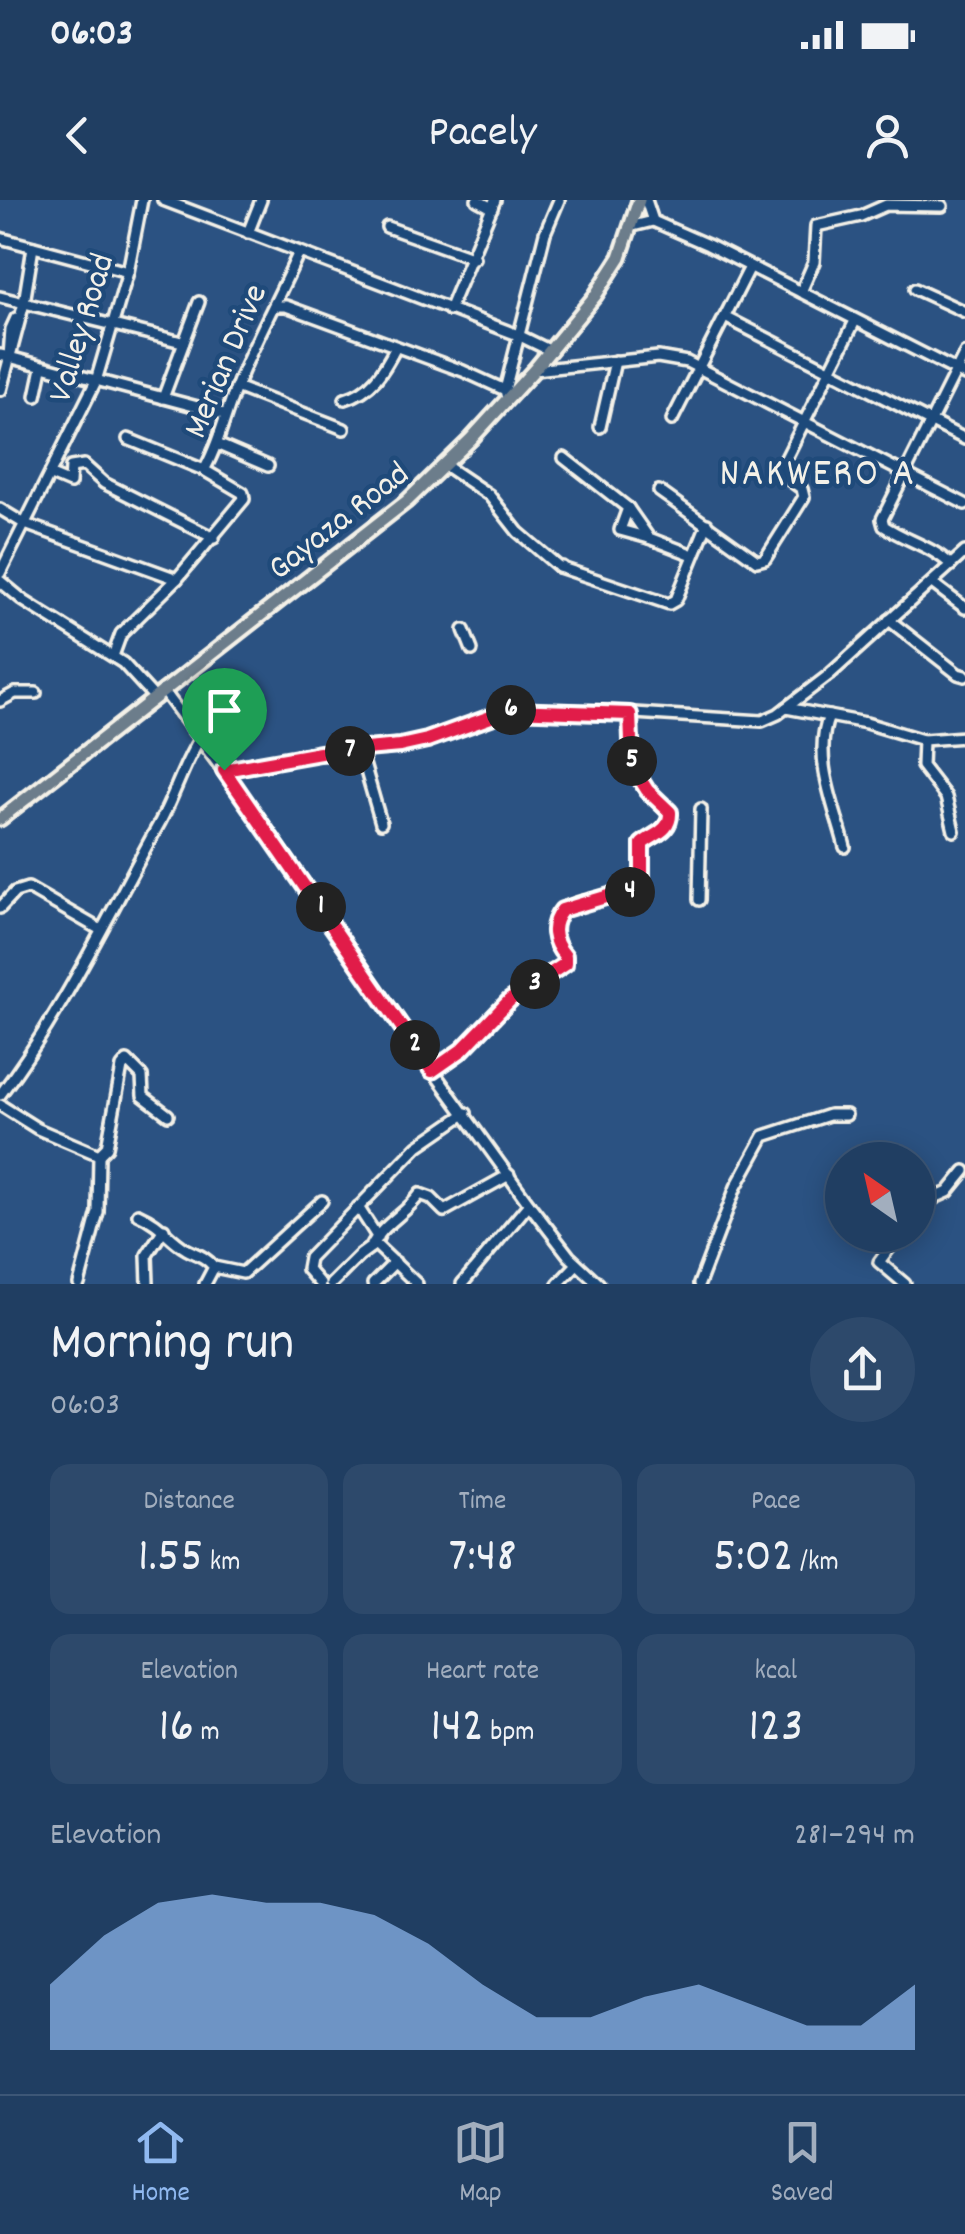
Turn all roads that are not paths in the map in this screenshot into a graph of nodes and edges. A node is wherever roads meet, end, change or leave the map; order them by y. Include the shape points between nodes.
1 (142, 200) edge
2 (163, 200) edge
3 (261, 200) edge
4 (477, 200) edge
5 (559, 200) edge
6 (638, 200) edge
7 (646, 200) edge
8 (494, 204) edge
9 (942, 206) dead end
10 (654, 221) junction
11 (387, 227) dead end
12 (630, 228) junction
13 (248, 233) junction
14 (0, 238) edge
15 (32, 247) junction
16 (298, 254) junction
17 (474, 258) junction
18 (750, 267) junction
19 (128, 272) junction
20 (916, 288) dead end
21 (801, 292) junction
22 (0, 297) edge
23 (199, 302) dead end
24 (24, 303) junction
25 (274, 306) junction
26 (450, 310) junction
27 (965, 312) edge
28 (725, 317) junction
29 (855, 321) junction
30 (114, 325) junction
31 (518, 335) junction
32 (182, 342) junction
33 (396, 348) junction
34 (551, 351) junction
35 (965, 353) edge
36 (7, 356) edge
37 (615, 362) junction
38 (42, 368) junction
39 (699, 368) junction
40 (534, 370) junction
41 (830, 371) junction
42 (960, 373) edge
43 (96, 381) junction
44 (236, 387) junction
45 (0, 390) edge
46 (506, 394) junction
47 (36, 396) dead end
48 (163, 398) junction
49 (345, 399) dead end
50 (224, 414) junction
51 (672, 420) dead end
52 (930, 421) junction
53 (805, 424) junction
54 (600, 428) dead end
55 (344, 429) dead end
56 (128, 439) dead end
57 (965, 439) edge
58 (219, 445) junction
59 (564, 458) dead end
60 (268, 466) dead end
61 (446, 466) junction
62 (204, 470) junction
63 (903, 474) junction
64 (51, 475) junction
65 (658, 492) dead end
66 (965, 504) edge
67 (628, 508) junction
68 (0, 510) edge
69 (26, 524) junction
70 (708, 524) junction
71 (214, 538) junction
72 (649, 538) junction
73 (965, 552) edge
74 (693, 555) junction
75 (950, 565) junction
76 (0, 573) edge
77 (177, 579) junction
78 (0, 581) edge
79 (932, 582) junction
80 (965, 608) edge
81 (890, 620) junction
82 (464, 630) dead end
83 (472, 650) dead end
84 (113, 656) junction
85 (965, 676) edge
86 (36, 692) dead end
87 (158, 693) junction
88 (0, 701) edge
89 (786, 708) junction
90 (630, 714) junction
91 (828, 716) junction
92 (965, 737) edge
93 (200, 738) junction
94 (924, 740) junction
95 (360, 750) junction
96 (224, 770) junction
97 (701, 809) dead end
98 (0, 820) edge
99 (381, 823) dead end
100 (954, 831) dead end
101 (845, 847) dead end
102 (699, 900) dead end
103 (0, 908) edge
104 (101, 930) junction
105 (432, 1071) junction
106 (0, 1094) edge
107 (0, 1105) edge
108 (466, 1113) junction
109 (168, 1116) dead end
110 (846, 1116) dead end
111 (99, 1155) junction
112 (965, 1171) edge
113 (509, 1175) junction
114 (935, 1198) edge
115 (322, 1201) dead end
116 (529, 1204) junction
117 (358, 1207) junction
118 (138, 1214) dead end
119 (164, 1229) junction
120 (376, 1234) junction
121 (375, 1246) junction
122 (886, 1252) edge
123 (395, 1262) junction
124 (578, 1264) junction
125 (214, 1267) junction
126 (78, 1284) edge
127 (148, 1284) edge
128 (205, 1284) edge
129 (320, 1284) edge
130 (330, 1284) edge
131 (373, 1284) edge
132 (417, 1284) edge
133 (462, 1284) edge
134 (558, 1284) edge
135 (599, 1284) edge
136 (699, 1284) edge
137 (905, 1284) edge

1 - 19 street, Valley Road
2 - 13 street
3 - 13 street
4 - 8 street
5 - 31 street
6 - 12 main road, Gayaza Road
7 - 10 street
8 - 17 street
9 - 21 street via 886,205 816,226 814,262
10 - 12 street
10 - 18 street
11 - 17 street
12 - 34 main road, Gayaza Road via 595,296
13 - 16 street
14 - 15 street
15 - 19 street
15 - 24 street
16 - 25 street, Merian Drive
16 - 26 street
17 - 26 street
18 - 21 street
18 - 28 street
19 - 30 street, Valley Road
20 - 27 street
21 - 29 street
22 - 24 street
22 - 36 street via 22,304
23 - 32 street
24 - 30 street
24 - 36 street
25 - 33 street
25 - 44 street, Merian Drive
26 - 31 street
28 - 39 street
28 - 41 street
29 - 41 street
29 - 42 street
30 - 32 street
30 - 43 street, Valley Road
31 - 34 street
31 - 46 street
32 - 48 street
33 - 46 street
33 - 49 street via 375,383
34 - 40 main road, Gayaza Road
35 - 42 street
36 - 38 street
36 - 45 street
37 - 39 street via 658,357
37 - 40 street
37 - 54 street
38 - 43 street
38 - 47 street
39 - 51 street
39 - 53 street
40 - 46 main road, Gayaza Road
41 - 52 street
41 - 53 street
42 - 52 street
43 - 48 street
43 - 64 street, Valley Road
44 - 50 street, Merian Drive
44 - 55 street
46 - 61 main road, Gayaza Road
48 - 50 street
50 - 58 street, Merian Drive
52 - 57 street
52 - 63 street
53 - 63 street
53 - 70 street via 779,472 804,497 765,558 758,561
56 - 62 street
58 - 60 street
58 - 62 street, Merian Drive
59 - 67 street
61 - 74 street via 489,495 518,532 560,567 668,604 676,600
61 - 87 main road, Gayaza Road
62 - 71 street, Merian Drive via 244,496
63 - 66 street
63 - 75 street via 882,523
64 - 69 street, Valley Road
64 - 71 street via 70,483 71,467 84,465 104,483
65 - 70 street
67 - 72 street
67 - 72 street via 620,530
68 - 69 street
69 - 76 street, Valley Road
69 - 77 street
70 - 74 street
71 - 77 street, Merian Drive
72 - 74 street
73 - 75 street
75 - 79 street
77 - 84 street, Merian Drive via 122,634
78 - 84 street
79 - 80 street
79 - 81 street
81 - 85 street
81 - 89 street
82 - 83 street
84 - 87 street
86 - 88 street
87 - 93 street
87 - 98 main road, Gayaza Road
89 - 90 street via 754,722
89 - 91 street
90 - 95 street via 510,710 421,742
90 - 105 street via 632,766 671,815 661,833 642,844 641,884 562,910 554,934 565,964 510,1000
91 - 94 street
91 - 101 street via 821,750
92 - 94 street
93 - 96 street
93 - 104 street
94 - 100 street via 922,766 946,797
95 - 96 street
95 - 99 street
96 - 105 street
97 - 102 street
103 - 104 street via 28,888
104 - 106 street via 48,1026
105 - 108 street
107 - 111 street via 38,1130
108 - 113 street
108 - 117 street via 418,1146
109 - 111 street via 143,1096 142,1076 125,1062 110,1137
110 - 136 street via 764,1136 736,1186
111 - 126 street via 98,1212
112 - 114 street
113 - 116 street
113 - 120 street via 444,1211 420,1194
115 - 125 street via 243,1274
116 - 124 street
116 - 133 street
117 - 120 street
117 - 129 street via 309,1258 307,1270
118 - 119 street
119 - 125 street
119 - 127 street via 147,1255
120 - 121 street
121 - 123 street
121 - 130 street
122 - 137 street via 879,1262
123 - 131 street
123 - 132 street
124 - 134 street
124 - 135 street
125 - 128 street

